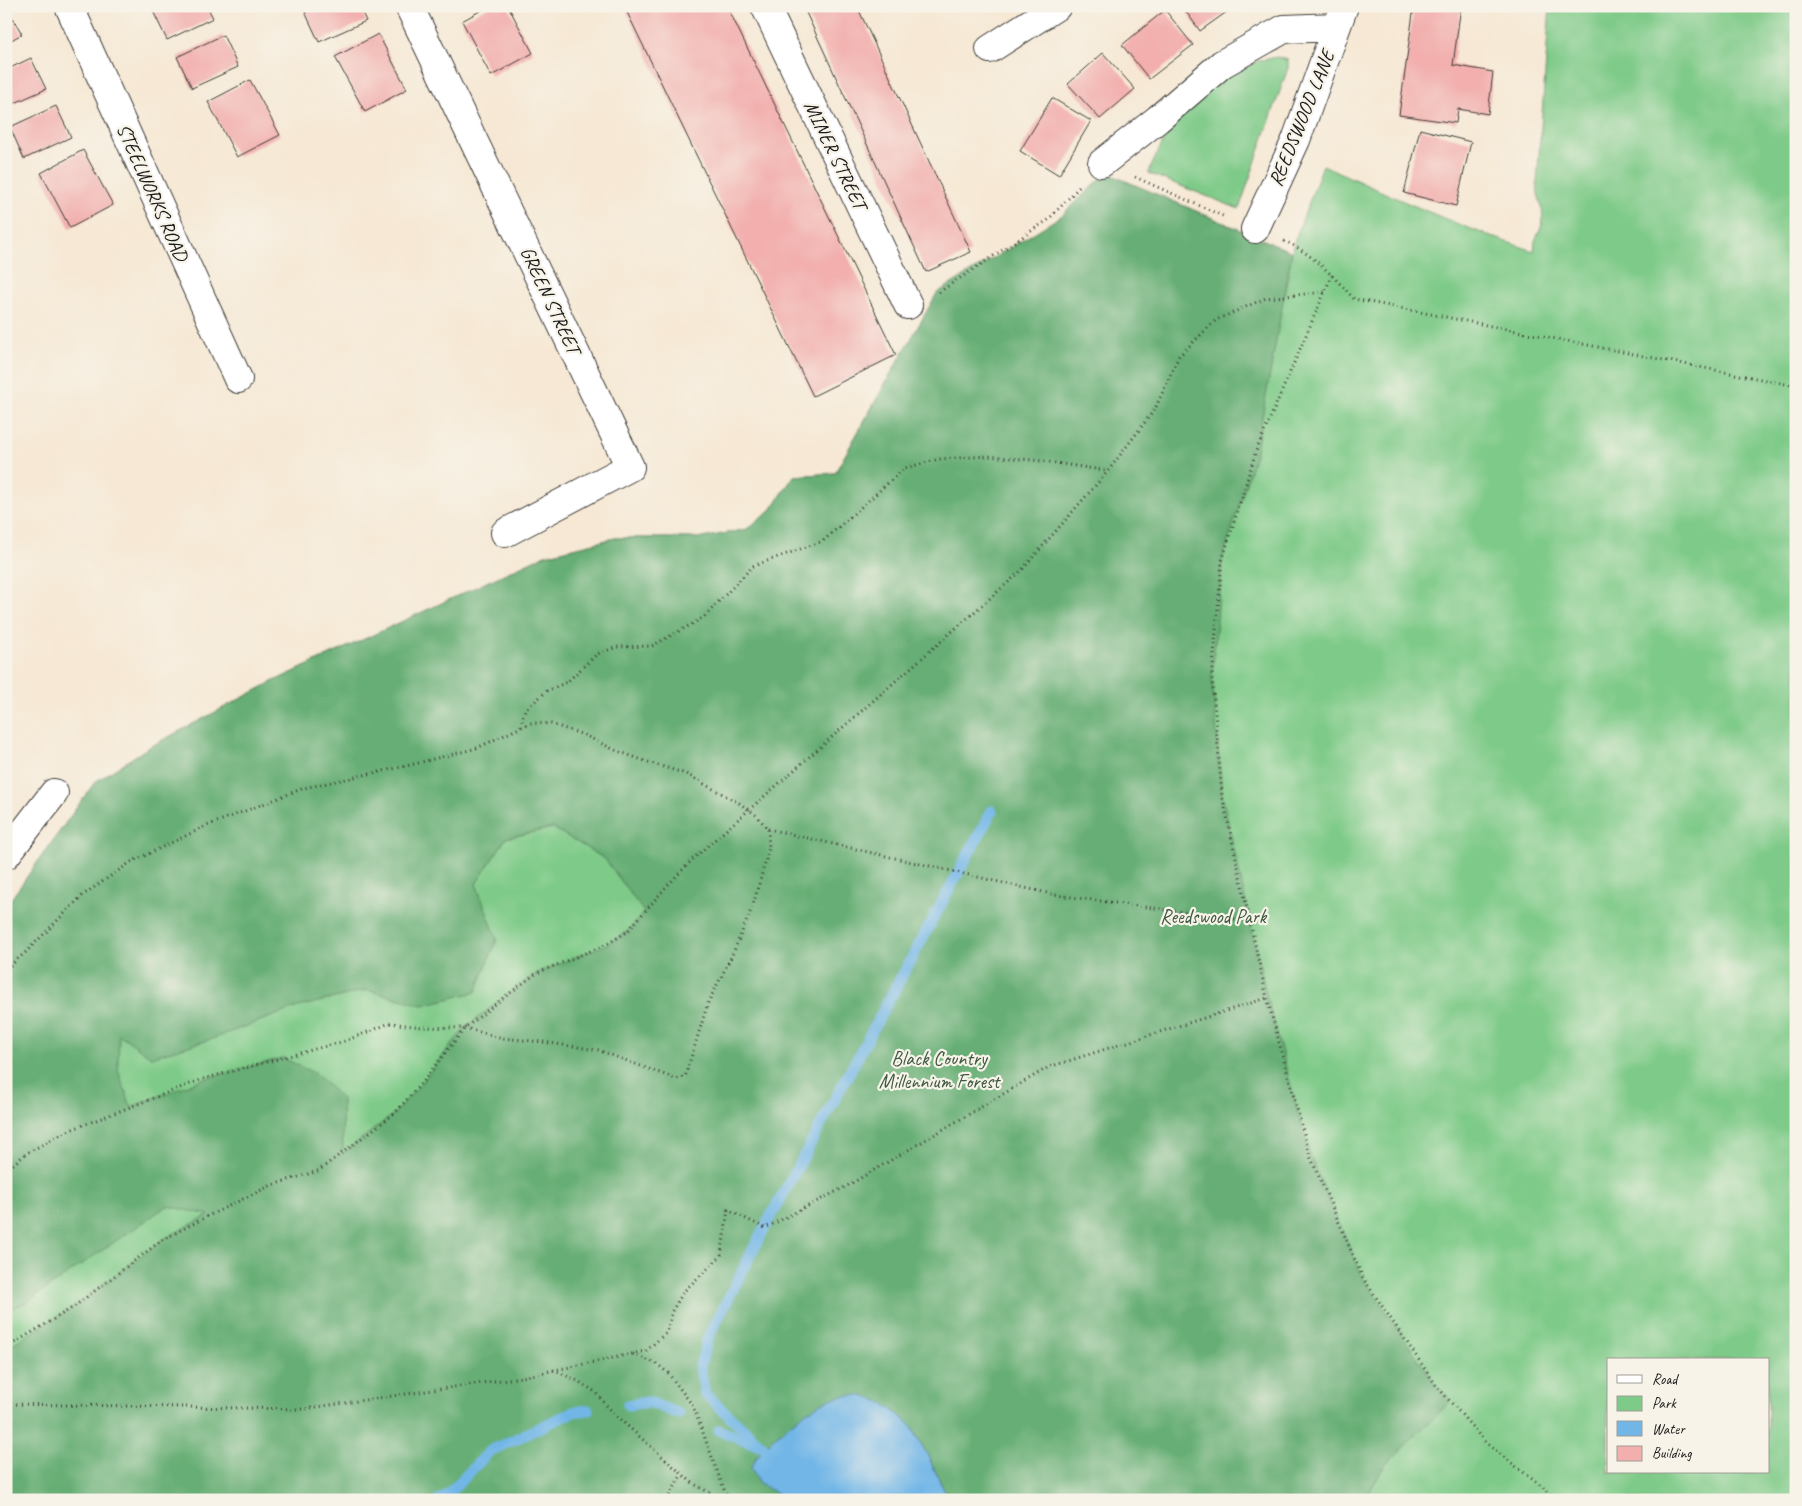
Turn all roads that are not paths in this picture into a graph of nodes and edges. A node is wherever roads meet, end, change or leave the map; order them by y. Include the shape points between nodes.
1 (69, 6) edge
2 (409, 6) edge
3 (765, 6) edge
4 (1057, 6) edge
5 (1340, 17) edge
6 (990, 49) dead end
7 (1102, 163) road end
8 (1255, 229) road end
9 (908, 305) road end
10 (238, 379) dead end
11 (505, 533) dead end
12 (54, 793) dead end
13 (6, 855) edge

1 - 10 street, STEELWORKS ROAD
2 - 11 street, GREEN STREET via 630,467
3 - 9 street, MINER STREET
4 - 6 street
5 - 7 street via 1284,29 1222,64
5 - 8 street, REEDSWOOD LANE via 1296,140
12 - 13 street

